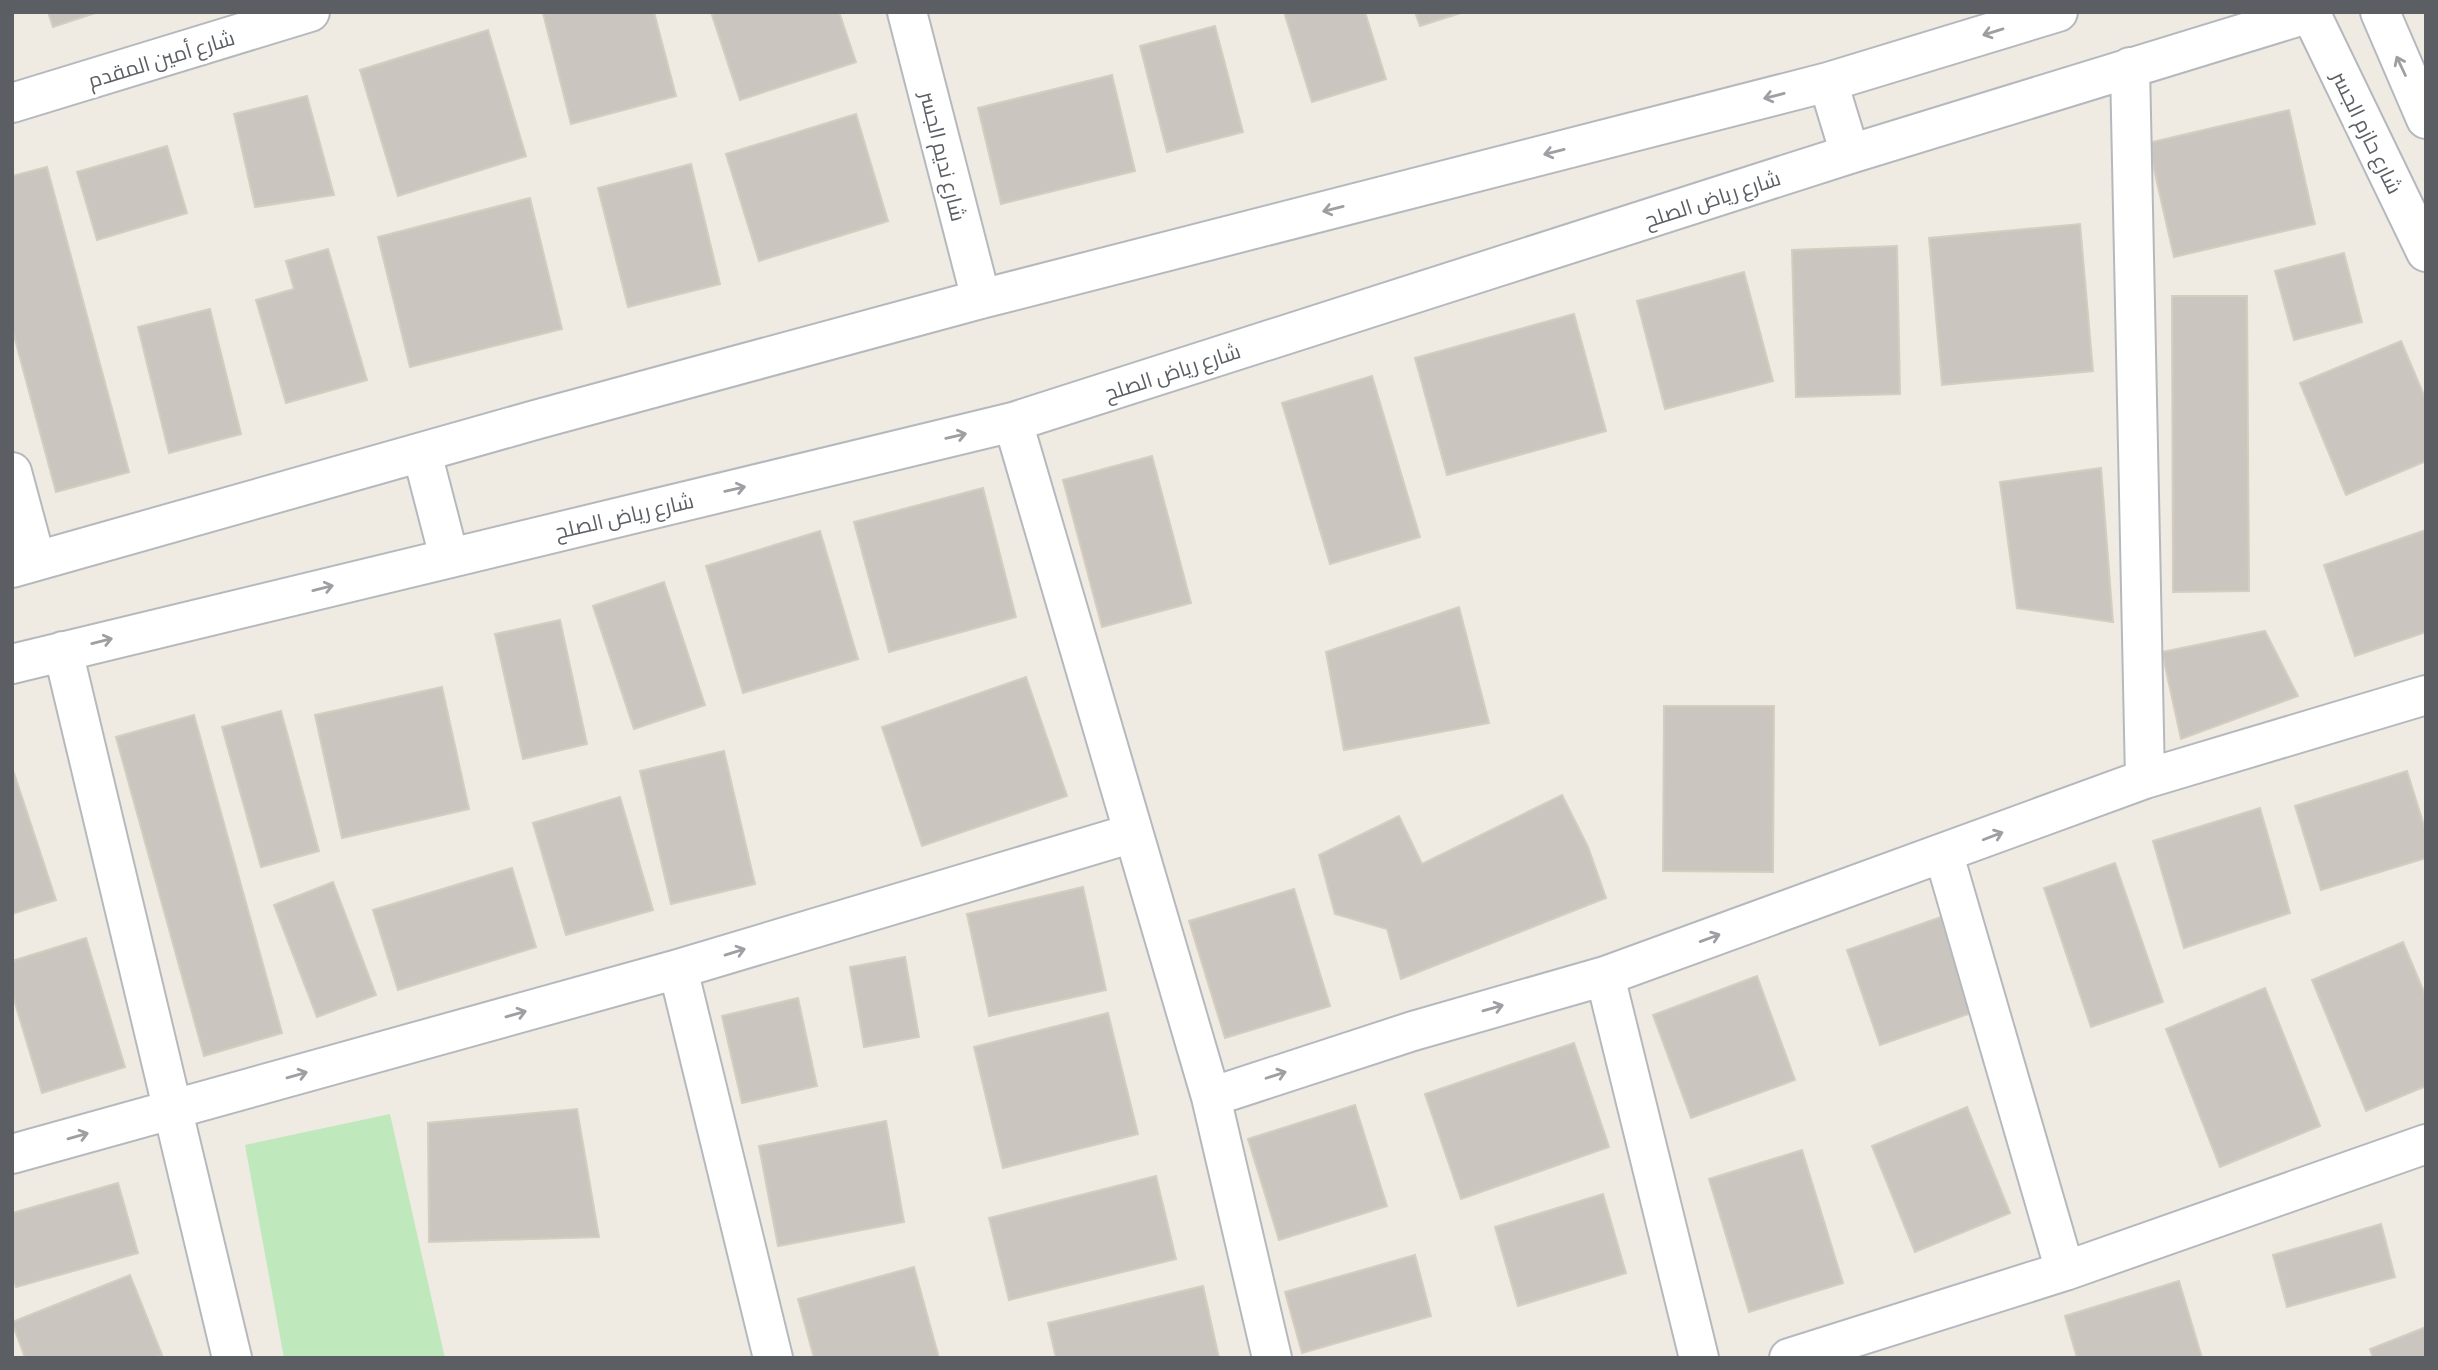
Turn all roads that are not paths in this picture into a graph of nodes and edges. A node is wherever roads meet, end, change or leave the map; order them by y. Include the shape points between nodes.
1 (310, 12) edge
2 (907, 12) edge
3 (2058, 12) edge
4 (2311, 12) edge
5 (2380, 12) edge
6 (2130, 67) junction
7 (1828, 82) junction
8 (12, 103) edge
9 (2426, 119) edge
10 (1850, 154) junction
11 (2426, 252) edge
12 (981, 299) junction
13 (1013, 422) junction
14 (422, 453) junction
15 (12, 472) edge
16 (449, 557) junction
17 (24, 565) edge
18 (63, 651) junction
19 (12, 664) edge
20 (2426, 695) edge
21 (2144, 779) junction
22 (1133, 833) junction
23 (1944, 855) junction
24 (678, 969) junction
25 (1605, 975) junction
26 (1211, 1097) junction
27 (173, 1110) junction
28 (2426, 1143) edge
29 (12, 1154) edge
30 (2065, 1271) junction
31 (232, 1358) edge
32 (773, 1358) edge
33 (1272, 1358) edge
34 (1699, 1358) edge
35 (1789, 1358) edge

1 - 8 street, شارع أمين المقدم
2 - 12 street, شارع نديم الجسر
3 -> 7 street
4 - 6 street, شارع رياض الصلح
4 - 11 street, شارع حازم الجسر
9 -> 5 street
6 - 10 street, شارع رياض الصلح
6 - 21 street
7 - 10 street
7 -> 12 street
10 - 13 street, شارع رياض الصلح
12 - 14 street
16 -> 13 street, شارع رياض الصلح
13 - 22 street
14 - 16 street
14 - 17 street
15 - 17 street
18 -> 16 street, شارع رياض الصلح
18 - 19 street, شارع رياض الصلح
18 - 27 street
20 - 21 street
23 -> 21 street
24 -> 22 street
22 - 26 street
25 -> 23 street
23 - 30 street
27 -> 24 street
24 - 32 street
26 -> 25 street
25 - 34 street
26 - 33 street
29 -> 27 street
27 - 31 street
28 - 30 street
30 - 35 street

